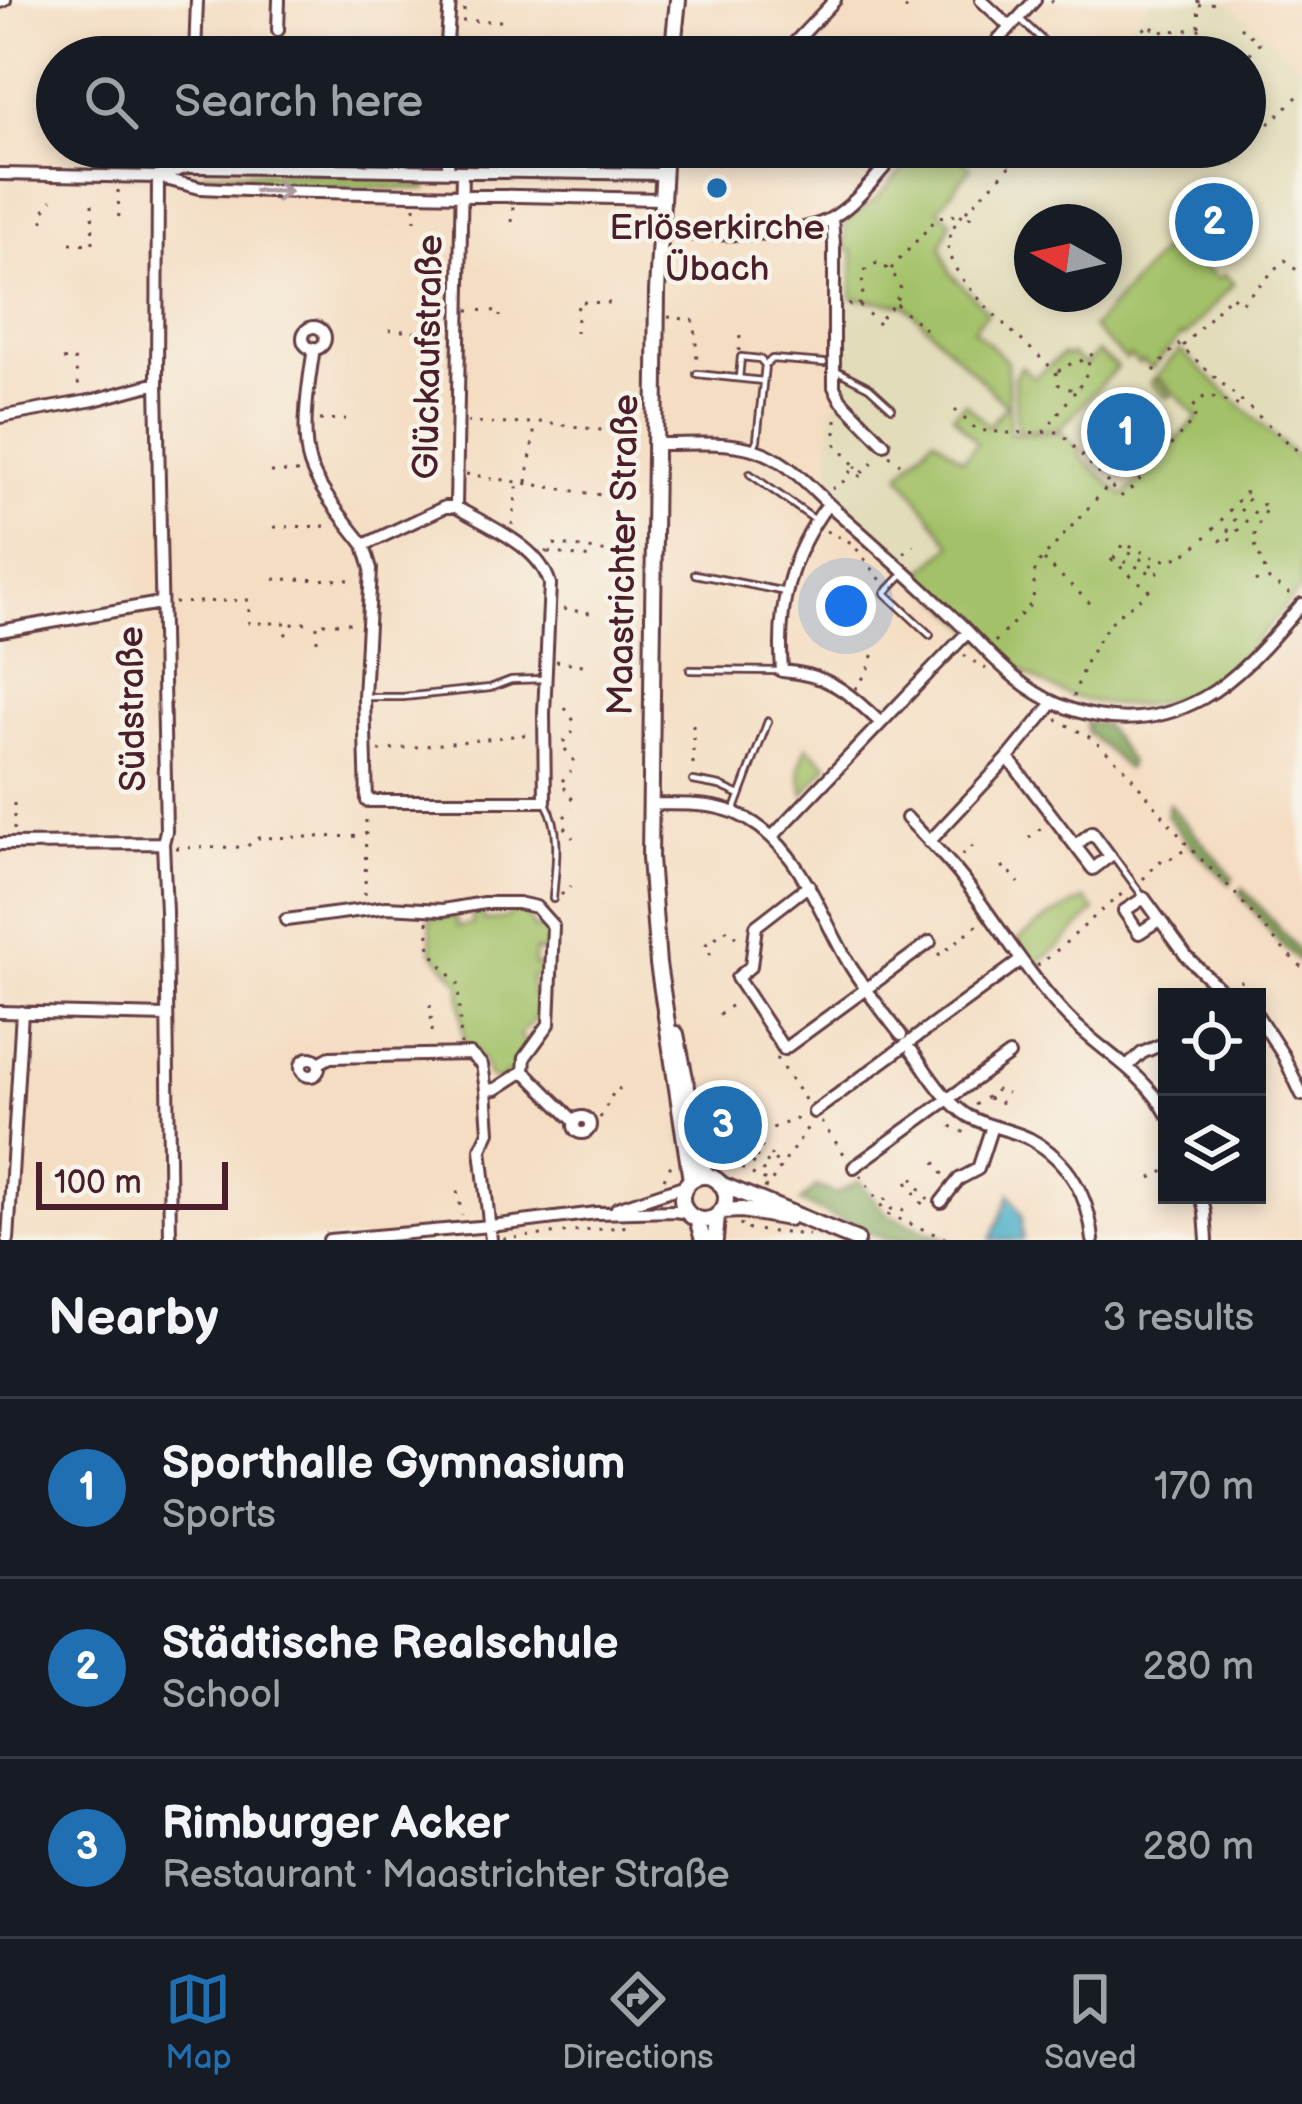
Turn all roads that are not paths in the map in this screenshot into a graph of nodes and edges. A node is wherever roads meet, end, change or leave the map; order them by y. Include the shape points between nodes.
1 (197, 0) edge
2 (279, 0) edge
3 (450, 0) edge
4 (678, 0) edge
5 (835, 0) edge
6 (981, 0) edge
7 (1035, 0) edge
8 (1014, 22) junction
9 (278, 30) dead end
10 (196, 36) edge
11 (447, 36) edge
12 (674, 36) edge
13 (801, 36) edge
14 (1002, 36) edge
15 (1034, 36) edge
16 (185, 168) edge
17 (255, 168) edge
18 (455, 168) edge
19 (663, 168) edge
20 (883, 168) edge
21 (456, 171) junction
22 (0, 174) edge
23 (663, 174) junction
24 (158, 177) junction
25 (462, 194) junction
26 (661, 199) junction
27 (832, 218) junction
28 (660, 234) junction
29 (314, 348) dead end
30 (765, 365) junction
31 (829, 366) junction
32 (697, 374) road end
33 (739, 378) junction
34 (763, 381) junction
35 (157, 382) junction
36 (892, 408) dead end
37 (0, 417) edge
38 (656, 444) junction
39 (884, 444) dead end
40 (753, 449) junction
41 (750, 474) dead end
42 (828, 504) junction
43 (456, 506) junction
44 (814, 522) junction
45 (364, 545) junction
46 (905, 572) junction
47 (695, 574) dead end
48 (786, 592) junction
49 (160, 603) junction
50 (1302, 604) edge
51 (0, 631) edge
52 (968, 632) junction
53 (930, 635) dead end
54 (690, 670) dead end
55 (782, 671) junction
56 (548, 679) junction
57 (364, 697) junction
58 (1050, 708) junction
59 (769, 721) dead end
60 (881, 723) junction
61 (1008, 758) junction
62 (693, 781) road end
63 (740, 794) junction
64 (545, 801) junction
65 (652, 804) junction
66 (734, 812) junction
67 (907, 818) dead end
68 (772, 837) junction
69 (929, 842) junction
70 (0, 844) edge
71 (1076, 845) junction
72 (163, 846) junction
73 (1110, 856) junction
74 (809, 885) junction
75 (556, 898) road end
76 (1144, 898) junction
77 (286, 920) dead end
78 (1159, 920) junction
79 (930, 942) road end
80 (1020, 961) junction
81 (866, 988) junction
82 (1219, 988) edge
83 (0, 1012) edge
84 (22, 1012) junction
85 (167, 1016) junction
86 (1266, 1029) edge
87 (901, 1035) dead end
88 (1158, 1046) edge
89 (912, 1051) dead end
90 (1010, 1055) dead end
91 (319, 1063) dead end
92 (1128, 1066) junction
93 (524, 1071) junction
94 (486, 1090) junction
95 (1302, 1095) edge
96 (1158, 1097) edge
97 (948, 1100) junction
98 (815, 1114) road end
99 (574, 1122) dead end
100 (992, 1126) junction
101 (854, 1167) dead end
102 (700, 1176) junction
103 (720, 1184) junction
104 (931, 1202) road end
105 (1202, 1204) edge
106 (596, 1213) junction
107 (719, 1213) junction
108 (692, 1216) junction
109 (822, 1226) junction
110 (490, 1233) edge
111 (8, 1240) edge
112 (170, 1240) edge
113 (329, 1240) edge
114 (703, 1240) edge
115 (715, 1240) edge
116 (857, 1240) edge
117 (1093, 1240) edge
118 (1207, 1240) edge

1 - 10 street
2 - 9 street
3 - 11 street
4 - 12 street
5 - 13 street
6 - 8 street
7 - 8 street
8 - 14 street
8 - 15 lane
16 - 24 street
17 - 21 street
18 - 21 street, Glückaufstraße
19 - 23 street, Maastrichter Straße
20 - 27 street
21 - 23 street
21 - 25 street, Glückaufstraße
22 - 24 street
23 - 26 street, Maastrichter Straße
24 -> 25 street via 200,188
24 - 35 street, Südstraße
25 - 26 street
25 - 43 street, Glückaufstraße
26 - 28 street, Maastrichter Straße
27 - 28 street via 771,232
27 - 31 street
28 - 38 street, Maastrichter Straße
29 - 45 street via 305,437 311,466
30 - 31 lane via 772,359
30 - 33 lane via 741,357
30 - 34 lane
31 - 36 lane
31 - 39 street via 841,400
32 - 33 lane
33 - 34 lane
34 - 40 lane
35 - 37 street
35 - 49 street, Südstraße
38 - 40 street
38 - 65 street, Maastrichter Straße
40 - 42 street
41 - 44 lane
42 - 44 street
42 - 46 street
43 - 45 street, Glückaufstraße
43 - 56 street via 544,556
44 - 48 street
45 - 57 street via 371,580
46 - 52 street
46 - 53 lane via 886,593
47 - 48 lane
48 - 55 street
49 - 51 street
49 - 72 street, Südstraße
50 - 58 street via 1203,698 1132,719
52 - 58 street
52 - 60 street
54 - 55 lane
55 - 60 street via 827,679
56 - 57 lane
56 - 64 street
57 - 64 street via 367,801
58 - 61 street
59 - 63 lane
60 - 68 street
61 - 69 street
61 - 71 street
62 - 63 lane
63 - 66 lane
64 - 75 lane via 556,830
65 - 66 street
65 - 102 street, Maastrichter Straße via 658,964
66 - 68 street
67 - 69 street
68 - 74 street
69 - 80 street
70 - 72 street
71 - 73 street via 1092,832
71 - 73 street via 1093,869
72 - 85 street, Südstraße
73 - 76 lane
74 - 81 street
74 - 81 street via 756,926 751,966 737,978 784,1049
76 - 78 street
76 - 78 street via 1124,911 1139,933
77 - 93 street via 530,904 553,926 549,1024
78 - 82 street
79 - 81 street
80 - 92 street via 1075,1025
80 - 98 street
81 - 87 street
83 - 84 street
84 - 85 street
84 - 111 street
85 - 112 street, Südstraße
86 - 95 street
88 - 92 street
89 - 97 street
90 - 97 street
91 - 94 street via 470,1054 482,1065
92 - 96 street
93 - 94 street
93 - 99 street
94 - 110 street via 489,1132 481,1149
97 - 100 street
97 - 101 street
100 - 104 street via 978,1169
100 - 117 street via 1030,1139 1068,1169
102 - 103 street
102 - 106 street
102 - 108 street via 682,1202
103 - 107 street
103 - 109 street
105 - 118 street
106 - 108 street
106 - 110 street
107 - 108 street
107 - 109 street
107 - 115 street
108 - 114 street
109 - 116 street
110 - 113 street via 465,1228

